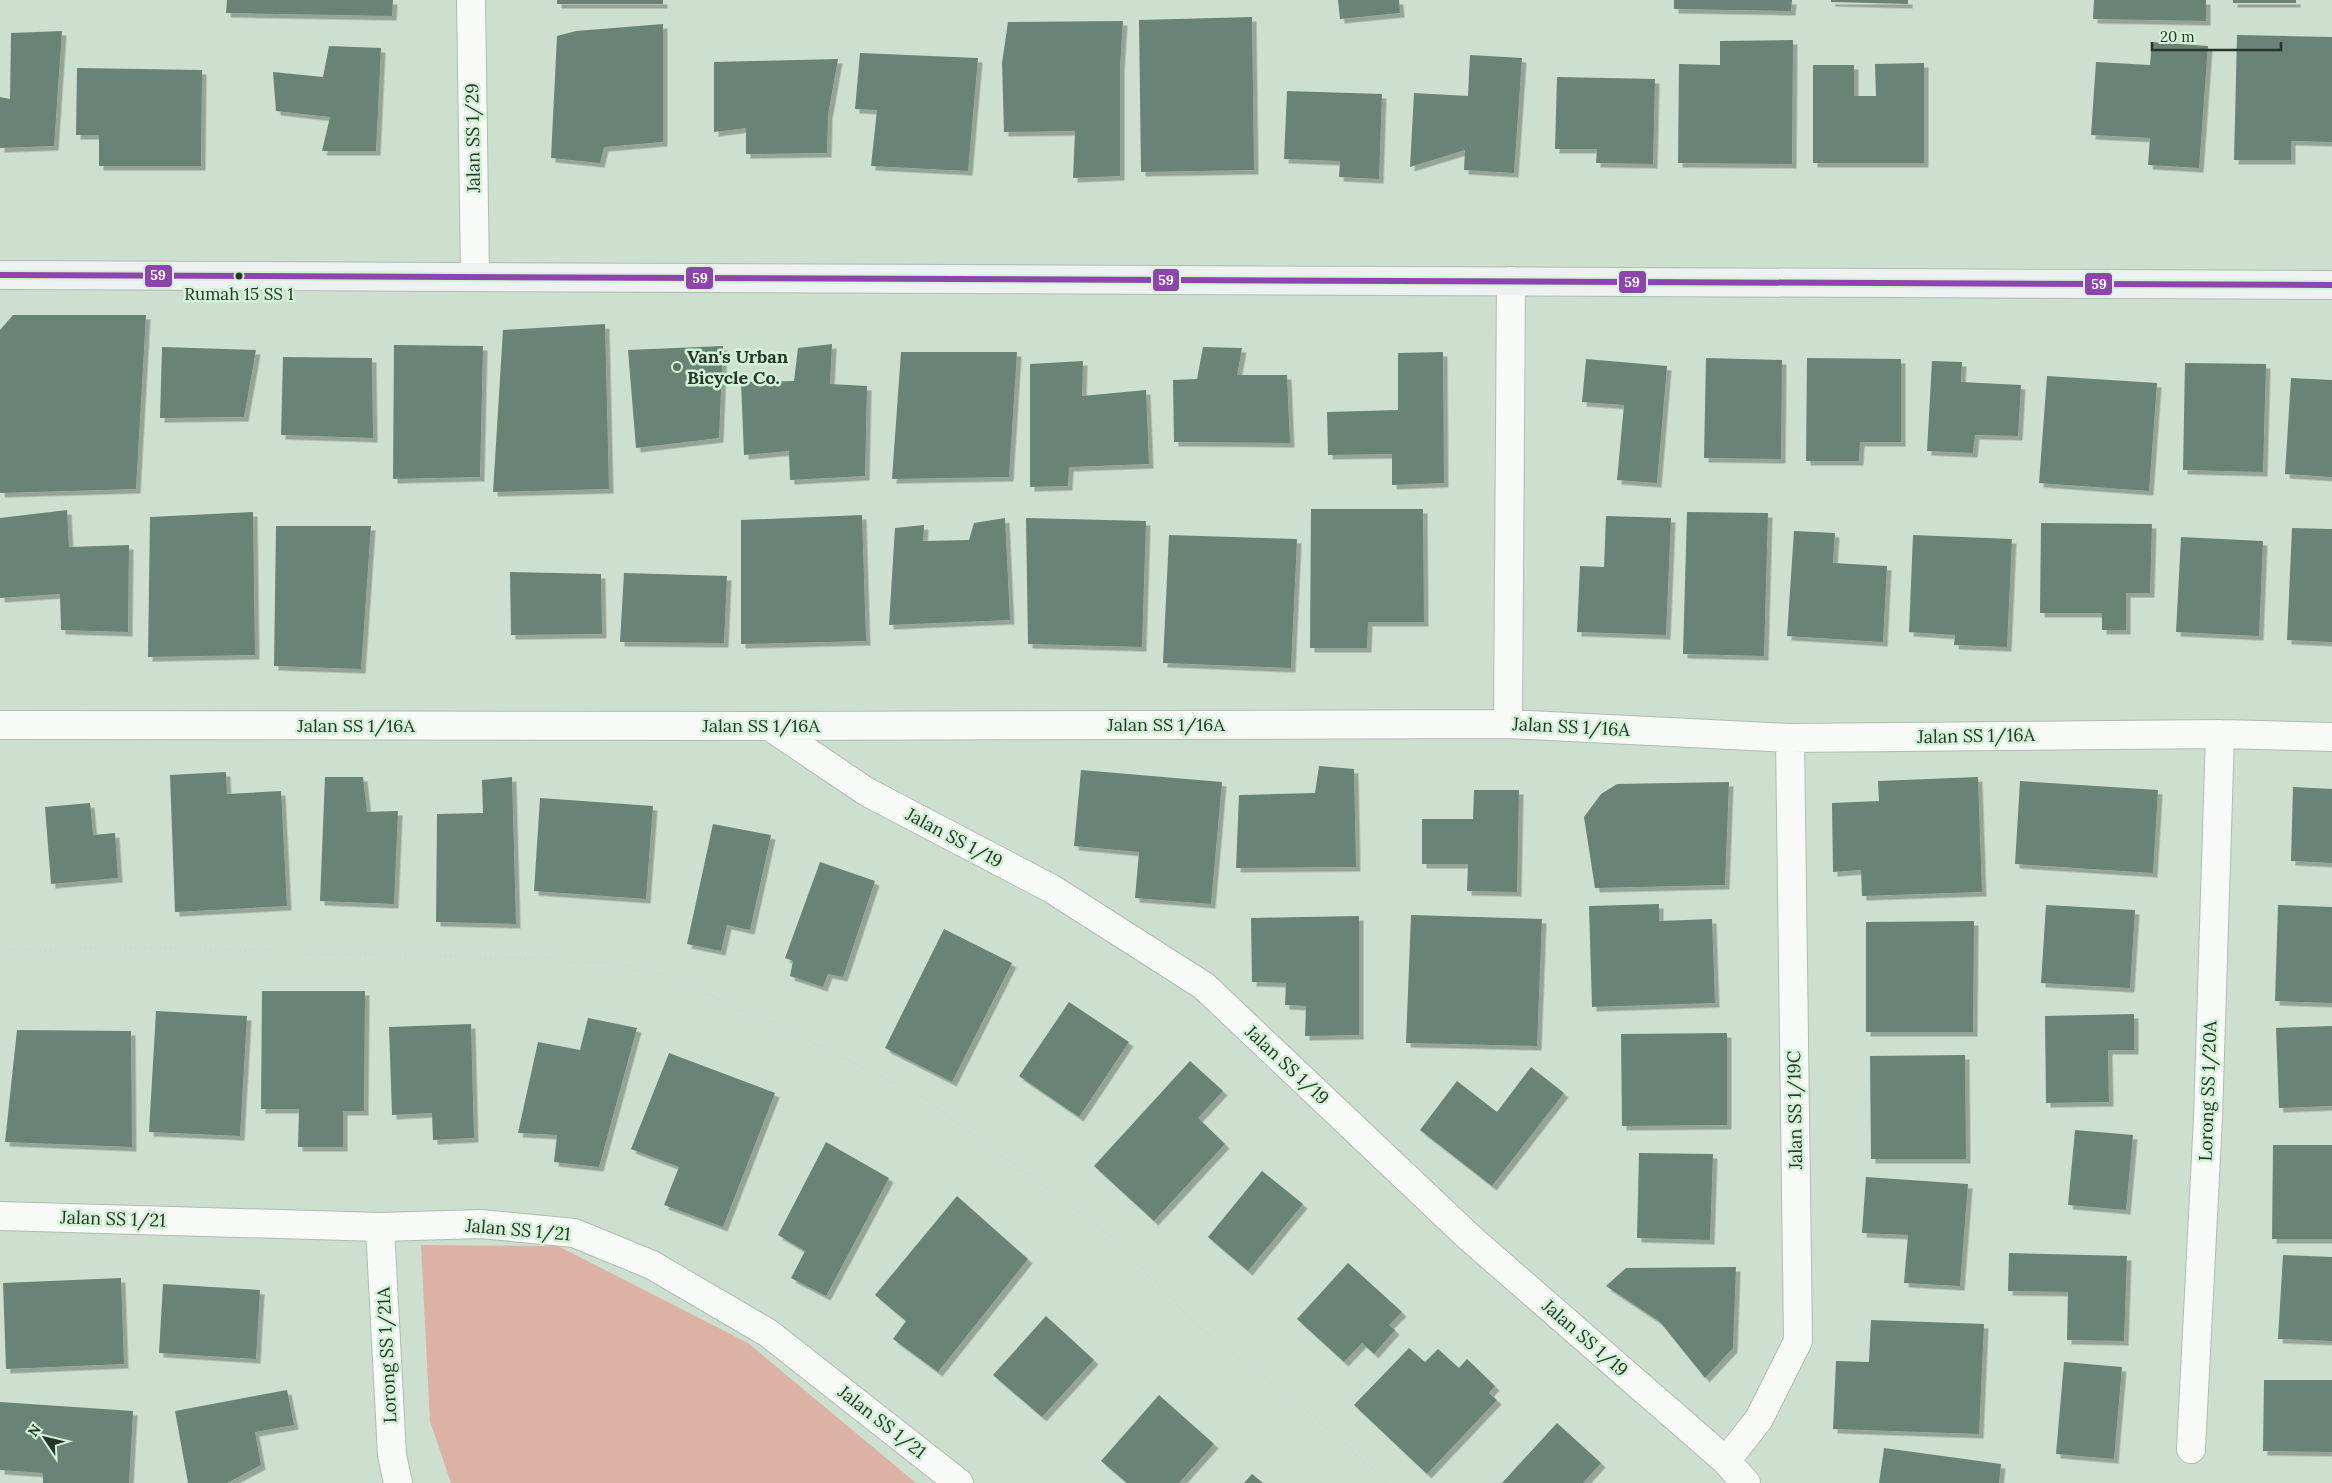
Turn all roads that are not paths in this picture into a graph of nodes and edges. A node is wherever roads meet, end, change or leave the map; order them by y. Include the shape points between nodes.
1 (471, 0) edge
2 (0, 275) edge
3 (475, 276) junction
4 (1511, 281) junction
5 (2332, 285) edge
6 (1508, 724) junction
7 (0, 725) edge
8 (769, 726) junction
9 (2220, 734) junction
10 (2332, 737) edge
11 (1790, 738) junction
12 (0, 1216) edge
13 (380, 1227) junction
14 (2191, 1449) dead end
15 (1726, 1460) junction
16 (398, 1483) edge
17 (959, 1483) edge
18 (1746, 1483) edge

1 - 3 street, Jalan SS 1/29
2 - 3 street
3 - 4 street
4 - 5 street
4 - 6 street
6 - 8 street, Jalan SS 1/16A
6 - 11 street, Jalan SS 1/16A
7 - 8 street, Jalan SS 1/16A
8 - 15 street, Jalan SS 1/19 via 868,792 1052,889 1204,986 1470,1238
9 - 10 street, Jalan SS 1/16A
9 - 11 street, Jalan SS 1/16A
9 - 14 street, Lorong SS 1/20A via 2207,1128
11 - 15 street, Jalan SS 1/19C via 1798,1341 1759,1419
12 - 13 street, Jalan SS 1/21
13 - 16 street, Lorong SS 1/21A via 392,1455
13 - 17 street, Jalan SS 1/21 via 481,1224 574,1233 652,1265 768,1333
15 - 18 street, Jalan SS 1/19

